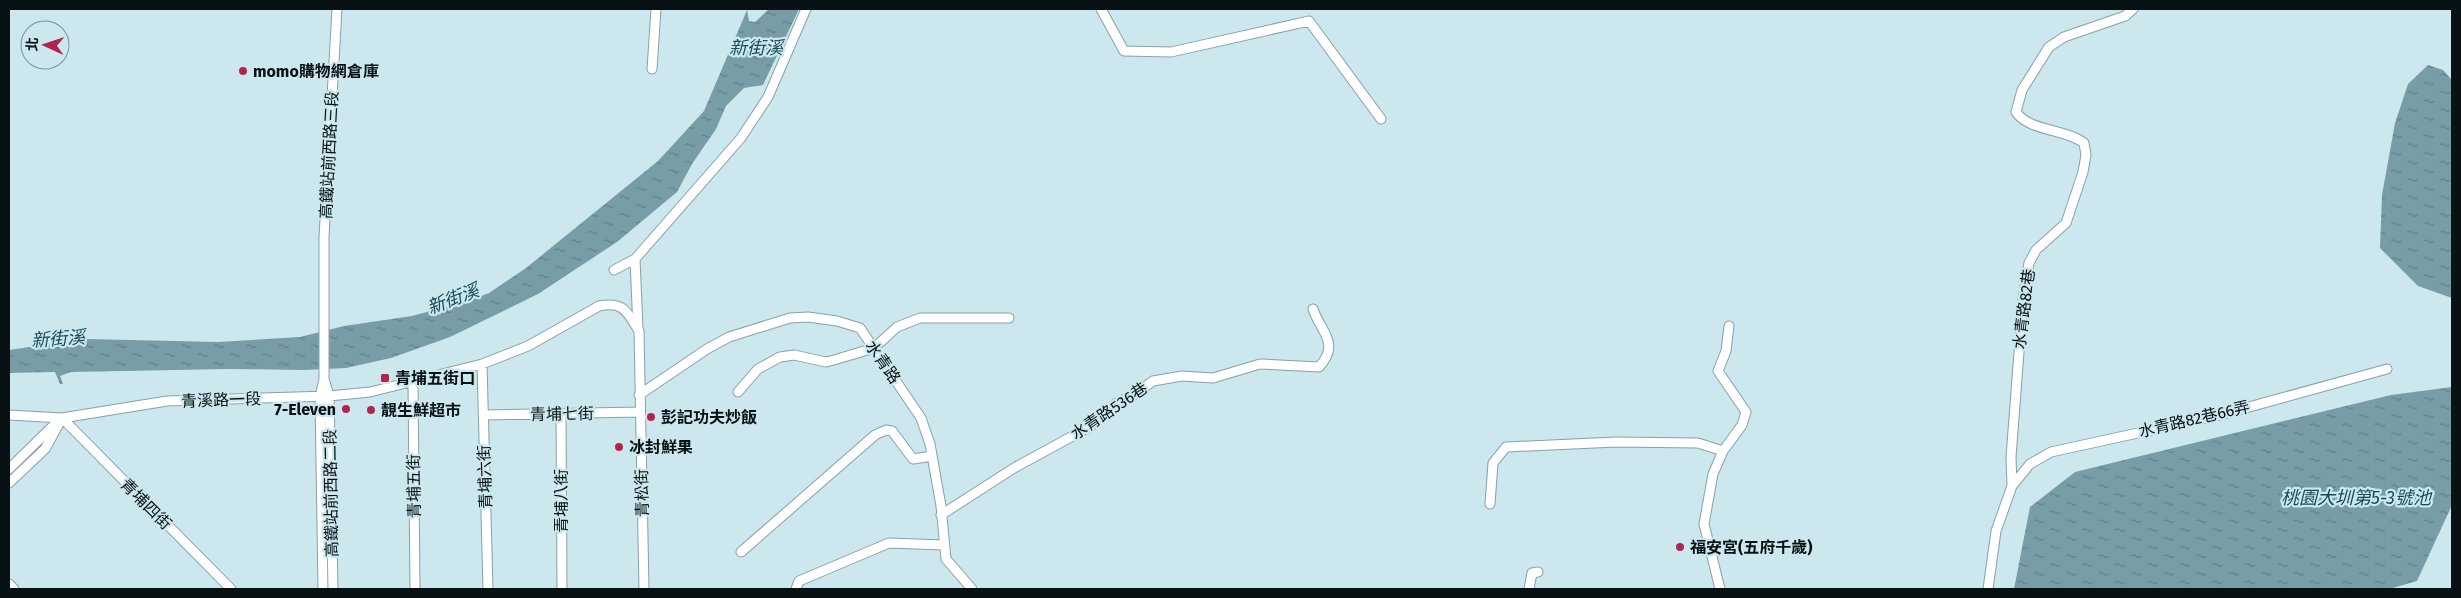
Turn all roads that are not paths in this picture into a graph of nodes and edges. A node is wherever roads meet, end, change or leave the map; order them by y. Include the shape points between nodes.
1 (337, 9) edge
2 (656, 9) edge
3 (806, 9) edge
4 (1101, 9) edge
5 (2133, 9) edge
6 (652, 69) dead end
7 (1381, 119) dead end
8 (635, 259) junction
9 (614, 270) dead end
10 (1313, 309) dead end
11 (1009, 318) dead end
12 (1729, 326) dead end
13 (638, 329) junction
14 (874, 348) junction
15 (482, 364) junction
16 (2387, 369) dead end
17 (413, 383) junction
18 (738, 392) dead end
19 (639, 396) junction
20 (324, 397) junction
21 (640, 412) junction
22 (560, 414) junction
23 (9, 415) edge
24 (483, 415) junction
25 (62, 418) junction
26 (1723, 451) junction
27 (932, 456) junction
28 (9, 469) edge
29 (9, 483) edge
30 (2012, 486) junction
31 (1490, 504) dead end
32 (941, 515) junction
33 (944, 545) junction
34 (741, 552) dead end
35 (1538, 572) dead end
36 (9, 584) edge
37 (14, 589) edge
38 (231, 589) edge
39 (323, 589) edge
40 (333, 589) edge
41 (415, 589) edge
42 (488, 589) edge
43 (562, 589) edge
44 (644, 589) edge
45 (796, 589) edge
46 (972, 589) edge
47 (1530, 589) edge
48 (1720, 589) edge
49 (1988, 589) edge

1 - 20 street, 高鐵站前西路三段 via 324,237
2 - 6 street
3 - 8 street via 768,97 741,138
4 - 7 street via 1124,51 1171,52 1309,21
5 - 30 street, 水青路82巷 via 2124,16 2064,37 2050,47 2022,90 2016,112 2022,120 2075,136 2084,143 2086,155 2066,223 2036,250 2029,264 2016,389
8 - 9 street
8 - 13 street, 青松街
10 - 32 street, 水青路536巷 via 1328,340 1326,359 1319,368 1260,364 1213,378 1182,376 1153,382 1115,404 1091,426 1014,468
11 - 14 street via 920,318 897,327
12 - 26 street via 1726,351 1718,371 1746,412 1742,425
13 - 15 street, 青溪路一段 via 626,310 612,304 599,306 528,346
13 - 19 street, 青松街
14 - 18 street via 826,362 794,355 780,357 758,369
14 - 19 street, 水青路 via 860,328 837,321 790,318 730,337
14 - 27 street, 水青路 via 921,418
15 - 17 street, 青溪路一段
15 - 24 street, 青埔六街
16 - 30 street, 水青路82巷66弄 via 2220,415 2051,452 2030,464
17 - 20 street, 青溪路一段
17 - 41 street, 青埔五街
19 - 21 street, 青松街
20 - 25 street, 青溪路一段 via 167,402
20 - 39 street, 高鐵站前西路二段
20 - 40 street, 高鐵站前西路二段
21 - 22 street, 青埔七街
21 - 44 street, 青松街
22 - 24 street, 青埔七街
22 - 43 street, 青埔八街
23 - 25 street, 青溪路一段
24 - 42 street, 青埔六街
25 - 28 street
25 - 29 street via 44,449
25 - 38 street, 青埔四街
26 - 31 street via 1698,442 1506,447 1493,463
26 - 48 street via 1713,474 1704,524
27 - 32 street, 水青路
27 - 34 street via 913,459 892,431 874,435
30 - 49 street, 水青路82巷 via 1996,531
32 - 33 street, 水青路
33 - 45 street via 889,542 799,581
33 - 46 street, 水青路 via 946,559
35 - 47 street via 1532,573
36 - 37 street

